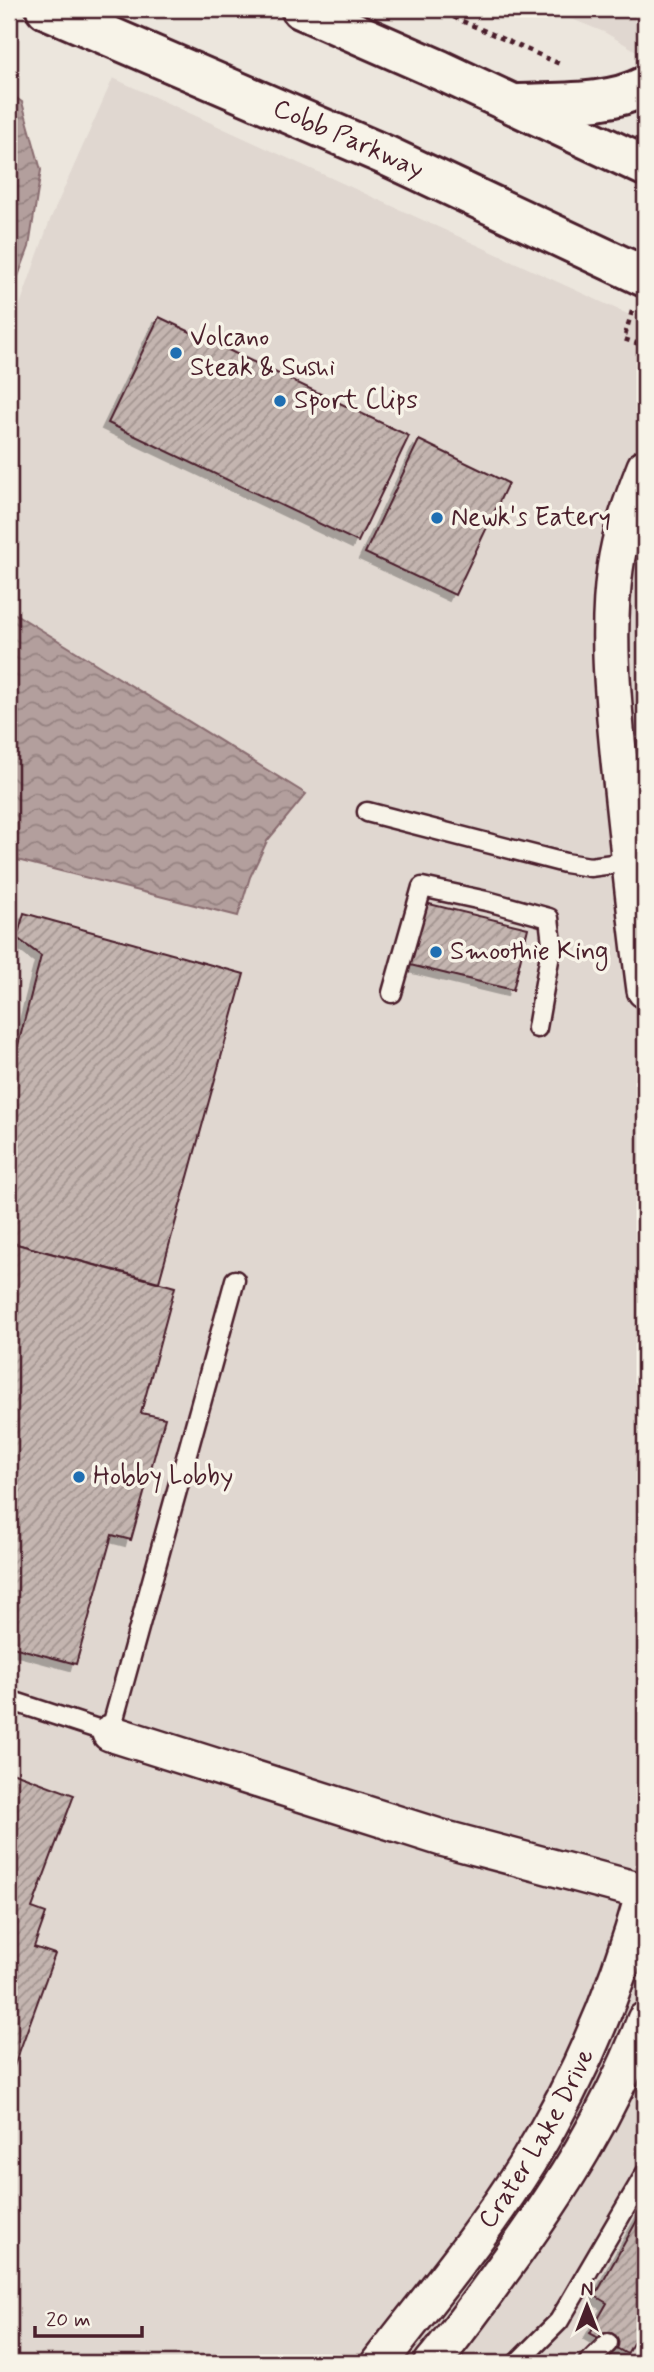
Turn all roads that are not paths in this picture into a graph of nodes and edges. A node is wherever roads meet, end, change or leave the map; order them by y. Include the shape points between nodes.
1 (46, 9) edge
2 (301, 9) edge
3 (645, 86) edge
4 (513, 104) junction
5 (645, 166) edge
6 (645, 277) edge
7 (645, 467) edge
8 (367, 812) dead end
9 (638, 861) edge
10 (645, 990) edge
11 (392, 993) dead end
12 (537, 1028) dead end
13 (235, 1280) dead end
14 (9, 1700) edge
15 (110, 1733) junction
16 (645, 1891) edge
17 (645, 2020) edge
18 (645, 2174) edge
19 (608, 2343) dead end
20 (379, 2363) edge
21 (432, 2363) edge
22 (517, 2363) edge
23 (588, 2363) edge

1 - 6 main road, Cobb Parkway via 385,155
2 - 4 main road
3 - 4 main road via 603,98
4 - 5 main road
7 - 9 street via 627,514 615,570 612,615 613,701
8 - 9 lane via 565,863 590,867
9 - 10 street
11 - 12 lane via 422,887 491,902 549,918 552,943
13 - 15 lane
14 - 15 lane
15 - 16 street via 392,1824
16 - 20 street, Crater Lake Drive via 604,2010 552,2122 461,2259
17 - 21 street, Crater Lake Drive via 570,2174
18 - 22 lane via 559,2320
19 - 23 lane

